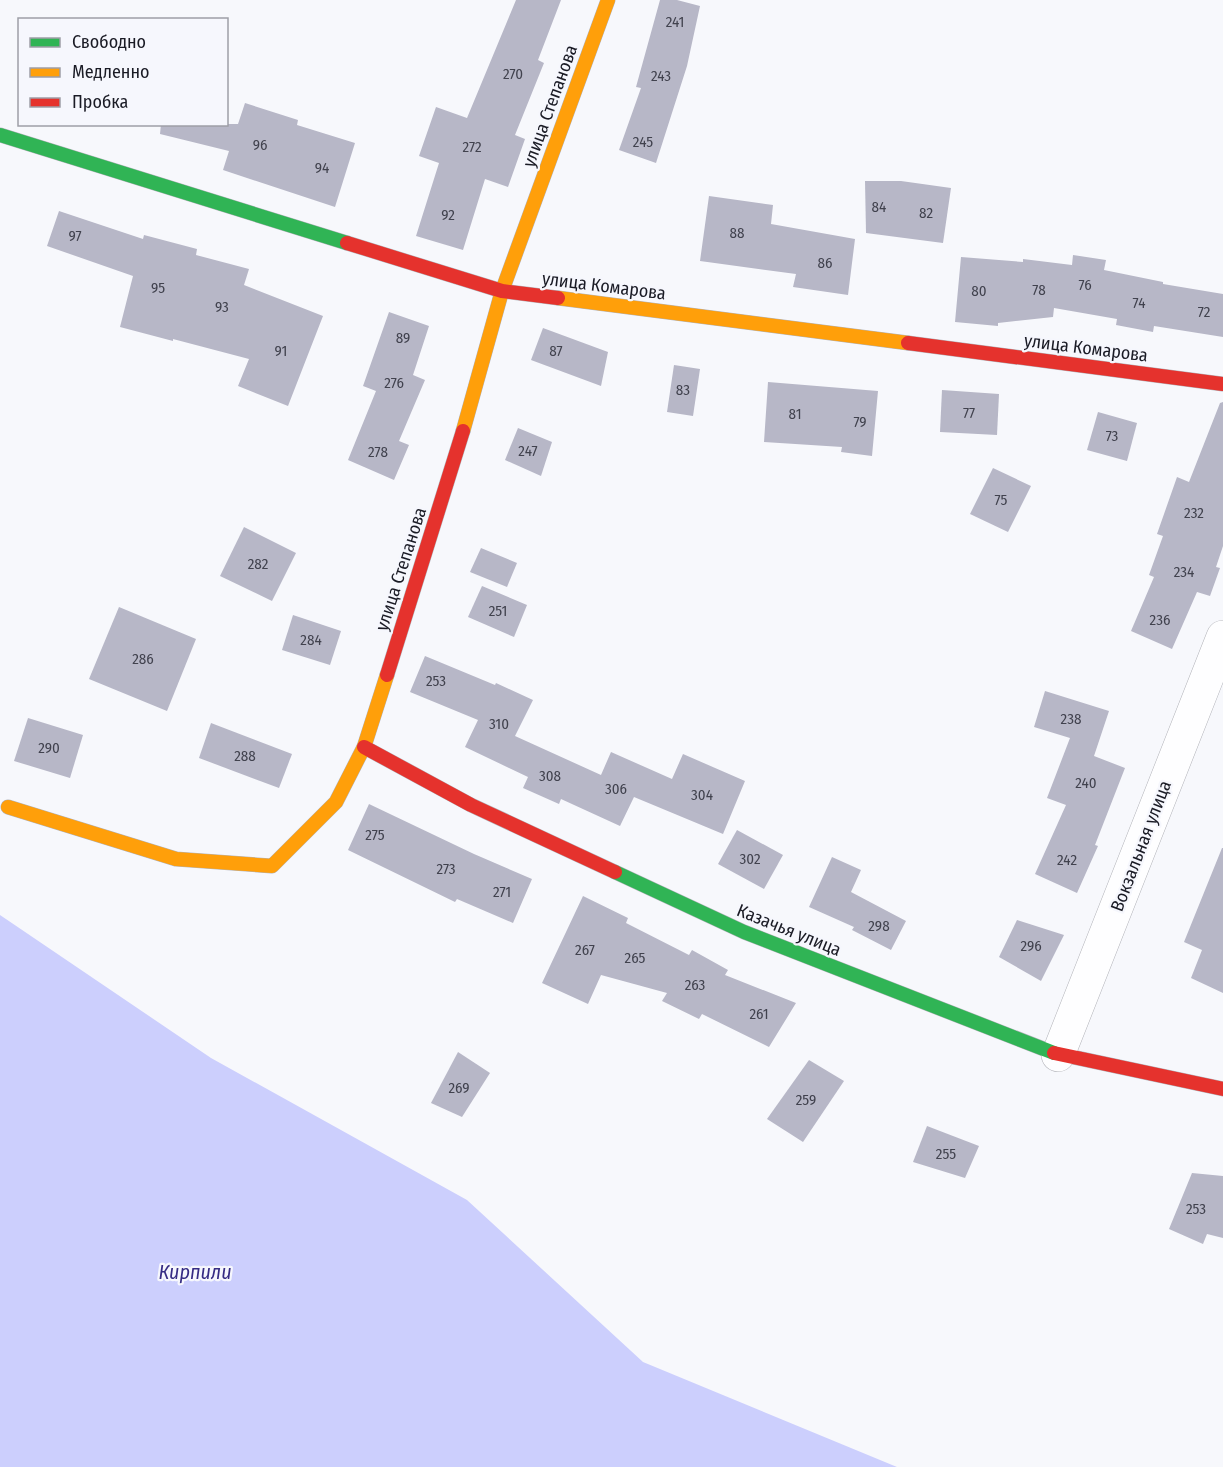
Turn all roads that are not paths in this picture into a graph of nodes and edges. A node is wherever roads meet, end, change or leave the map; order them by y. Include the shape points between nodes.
1 (608, 0) edge
2 (0, 135) edge
3 (502, 291) junction
4 (1223, 384) edge
5 (1223, 637) edge
6 (364, 747) junction
7 (8, 807) dead end
8 (1058, 1055) junction
9 (1223, 1089) edge

1 - 3 street, улица Степанова
2 - 3 street, улица Комарова
3 - 4 street, улица Комарова
3 - 6 street, улица Степанова via 451,472
5 - 8 street, Вокзальная улица
6 - 7 street, улица Степанова via 336,802 272,866 176,859
6 - 8 street, Казачья улица via 471,805 744,932
8 - 9 street, Казачья улица

